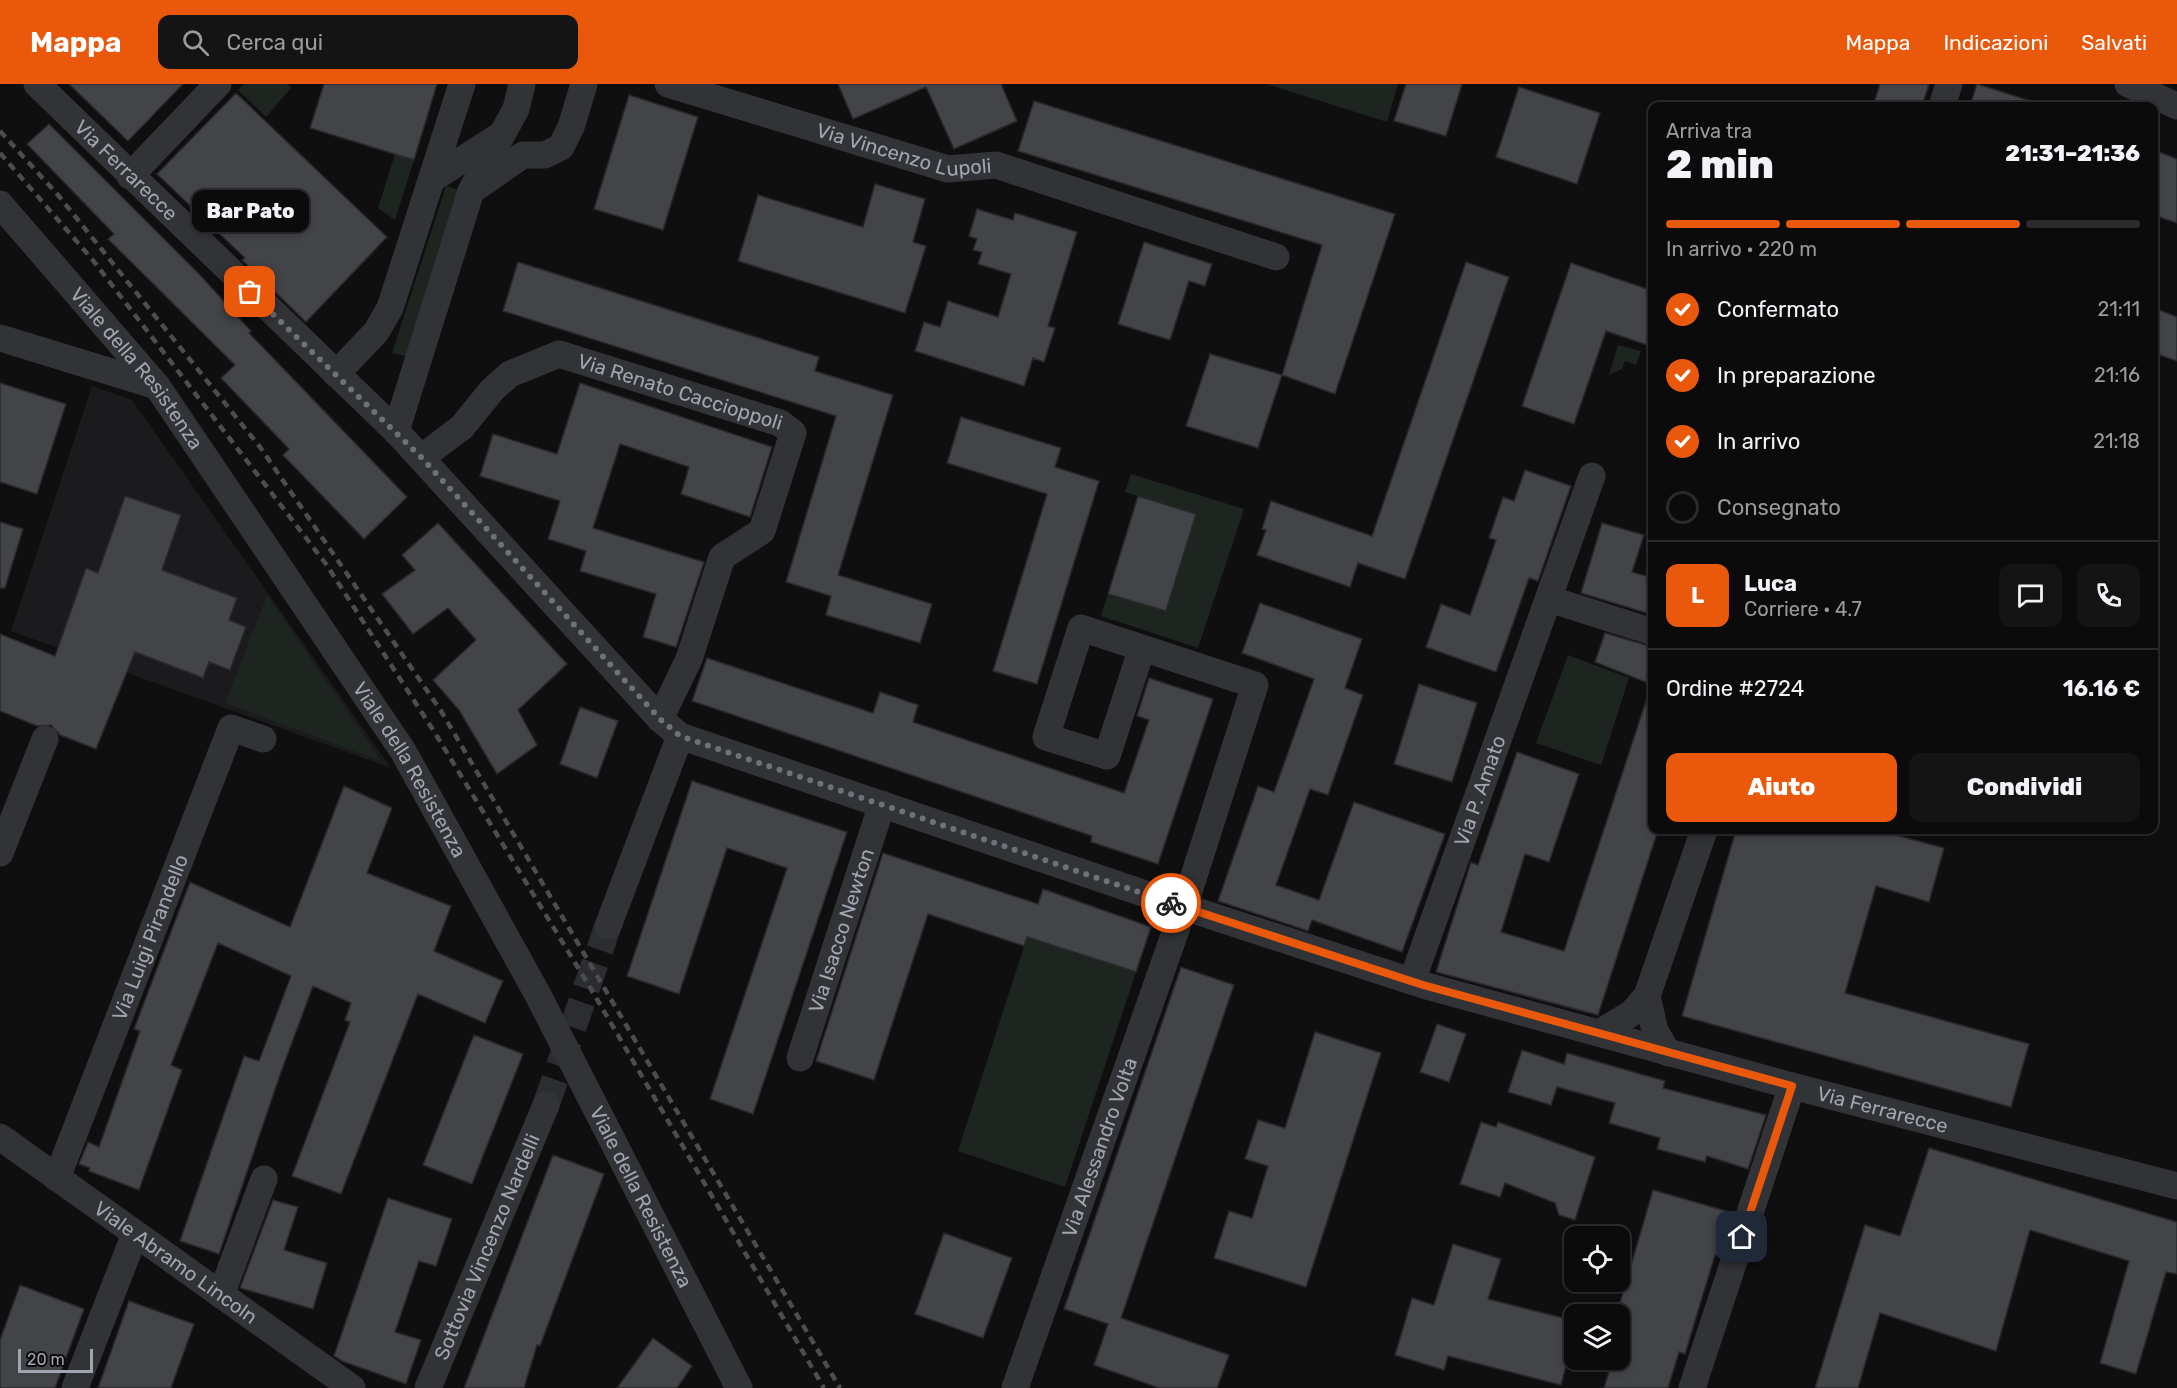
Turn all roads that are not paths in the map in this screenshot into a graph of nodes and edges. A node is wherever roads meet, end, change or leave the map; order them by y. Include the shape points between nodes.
1 (37, 84) edge
2 (218, 84) edge
3 (462, 84) edge
4 (584, 84) edge
5 (668, 84) edge
6 (1949, 84) edge
7 (2128, 84) edge
8 (519, 96) edge
9 (1943, 102) edge
10 (2177, 106) edge
11 (500, 135) junction
12 (523, 156) junction
13 (130, 176) junction
14 (434, 178) junction
15 (471, 191) junction
16 (0, 204) edge
17 (1276, 257) dead end
18 (0, 338) edge
19 (336, 374) junction
20 (157, 386) junction
21 (396, 431) junction
22 (422, 458) junction
23 (1592, 476) dead end
24 (1549, 599) junction
25 (1648, 630) edge
26 (1142, 648) junction
27 (670, 728) junction
28 (45, 739) dead end
29 (263, 739) dead end
30 (882, 804) junction
31 (1703, 834) edge
32 (0, 854) edge
33 (1184, 907) junction
34 (609, 926) tunnel mouth
35 (1412, 981) junction
36 (1647, 996) junction
37 (1599, 1033) junction
38 (1668, 1053) junction
39 (800, 1058) dead end
40 (1792, 1086) junction
41 (546, 1105) tunnel mouth
42 (0, 1137) edge
43 (57, 1178) junction
44 (264, 1179) dead end
45 (2177, 1186) edge
46 (135, 1234) junction
47 (221, 1294) junction
48 (75, 1388) edge
49 (352, 1388) edge
50 (428, 1388) edge
51 (739, 1388) edge
52 (1015, 1388) edge
53 (1692, 1388) edge

1 - 13 street, Via Ferrarecce
2 - 13 street
3 - 14 street
4 - 12 street via 561,147 545,155
5 - 17 street, Via Vincenzo Lupoli via 948,169 996,165
6 - 9 street
7 - 10 street
8 - 11 street
8 - 12 street via 515,133
11 - 14 street
11 - 15 street
12 - 15 street
13 - 19 street, Via Ferrarecce
14 - 15 street via 457,176 465,180
14 - 19 street via 390,308 375,332
15 - 21 street
16 - 20 street, Viale della Resistenza
18 - 20 street
19 - 21 street, Via Ferrarecce
20 - 51 street, Viale della Resistenza via 403,752 538,995
21 - 22 street, Via Ferrarecce
22 - 27 street, Via Ferrarecce
22 - 27 street, Via Renato Caccioppoli via 462,427 510,374 559,354 780,423 793,433 762,531 722,557
23 - 24 street, Via P. Amato
24 - 25 street
24 - 35 street, Via P. Amato
26 - 26 street via 1107,756 1046,737 1081,628
26 - 33 street, Via Alessandro Volta via 1255,686
27 - 30 street, Via Ferrarecce
27 - 34 street
28 - 32 street
29 - 43 street, Via Luigi Pirandello via 231,728
30 - 33 street, Via Ferrarecce
30 - 39 street, Via Isacco Newton
31 - 36 street
33 - 35 street, Via Ferrarecce
33 - 52 street, Via Alessandro Volta
35 - 37 street, Via Ferrarecce
36 - 37 street via 1632,1013
36 - 38 street via 1655,1030
37 - 38 street, Via Ferrarecce
38 - 40 street, Via Ferrarecce
40 - 45 street, Via Ferrarecce
40 - 53 street
41 - 50 street, Sottovia Vincenzo Nardelli
42 - 43 street, Viale Abramo Lincoln
43 - 46 street, Viale Abramo Lincoln
44 - 47 street
46 - 47 street, Viale Abramo Lincoln
46 - 48 street
47 - 49 street, Viale Abramo Lincoln

